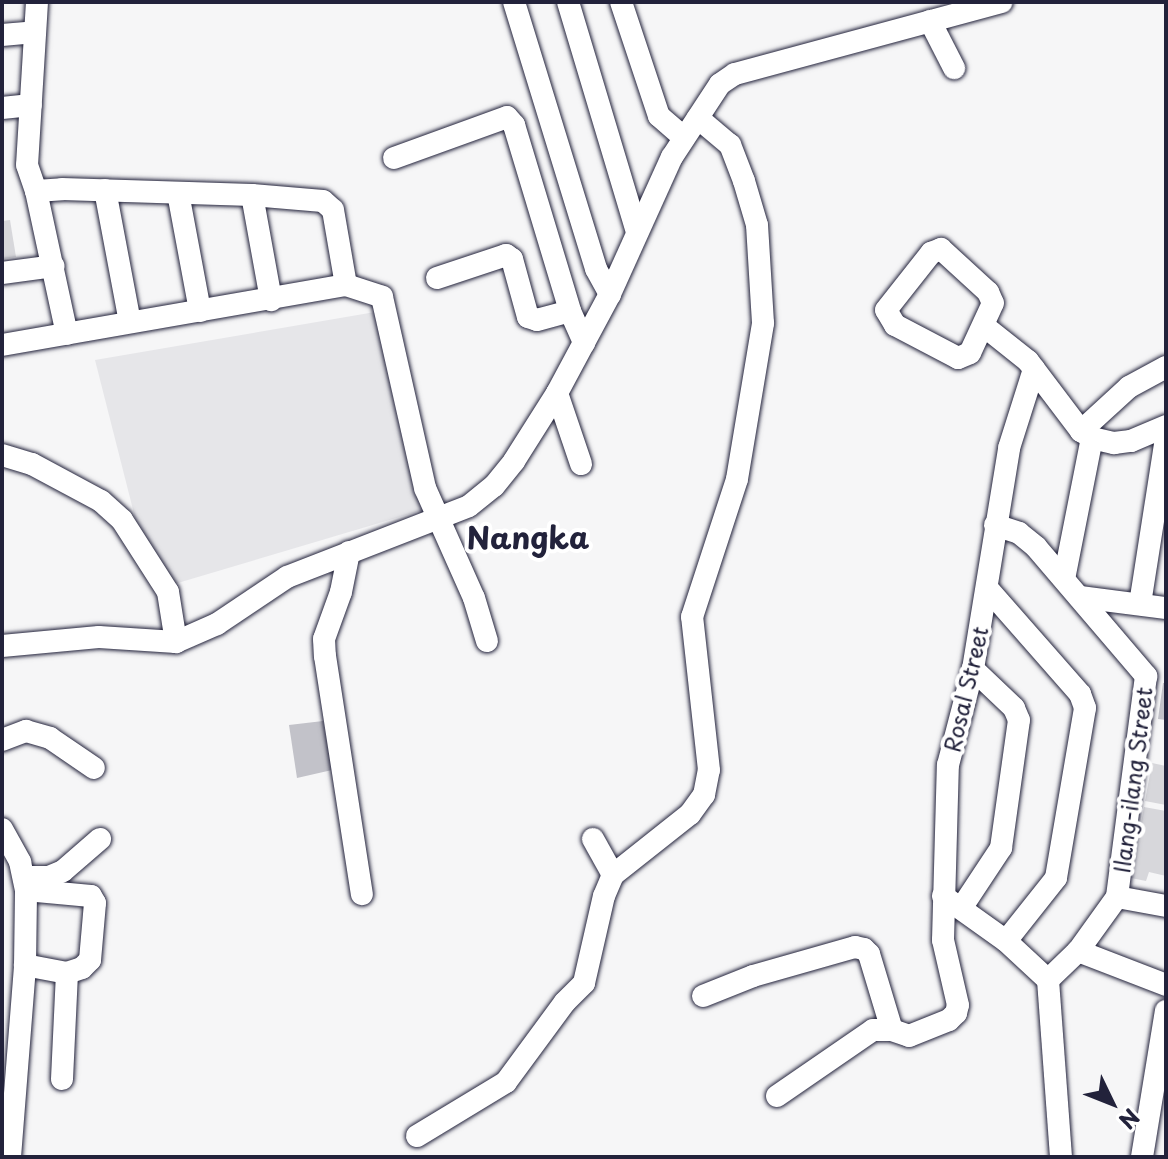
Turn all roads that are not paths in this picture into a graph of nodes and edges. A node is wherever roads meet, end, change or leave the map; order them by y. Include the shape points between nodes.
1 (37, 2) edge
2 (514, 2) edge
3 (568, 2) edge
4 (621, 2) edge
5 (1001, 2) edge
6 (930, 21) junction
7 (35, 32) junction
8 (2, 35) edge
9 (954, 68) dead end
10 (31, 105) junction
11 (2, 108) edge
12 (698, 118) junction
13 (684, 138) junction
14 (394, 158) dead end
15 (105, 190) junction
16 (36, 191) junction
17 (178, 193) junction
18 (252, 195) junction
19 (636, 229) junction
20 (54, 266) junction
21 (2, 273) edge
22 (437, 278) dead end
23 (346, 285) junction
24 (610, 294) junction
25 (271, 300) junction
26 (200, 311) junction
27 (570, 311) junction
28 (130, 322) junction
29 (984, 326) junction
30 (67, 334) junction
31 (584, 343) junction
32 (2, 345) edge
33 (1166, 367) edge
34 (1034, 369) junction
35 (557, 393) junction
36 (1166, 426) edge
37 (1086, 434) junction
38 (1166, 438) edge
39 (2, 455) edge
40 (581, 464) dead end
41 (438, 518) junction
42 (995, 525) junction
43 (349, 552) junction
44 (1064, 579) junction
45 (987, 588) junction
46 (1080, 597) junction
47 (1140, 604) junction
48 (1166, 608) edge
49 (487, 641) dead end
50 (176, 642) junction
51 (2, 646) edge
52 (973, 669) junction
53 (1156, 677) edge
54 (2, 740) edge
55 (94, 768) dead end
56 (2, 829) edge
57 (100, 839) dead end
58 (593, 839) dead end
59 (613, 875) junction
60 (26, 883) junction
61 (362, 894) dead end
62 (1117, 897) junction
63 (953, 901) junction
64 (1166, 906) edge
65 (1006, 941) junction
66 (1078, 951) junction
67 (25, 965) junction
68 (67, 973) junction
69 (1048, 980) junction
70 (1166, 985) edge
71 (703, 996) dead end
72 (1166, 1011) edge
73 (892, 1030) junction
74 (62, 1079) dead end
75 (777, 1096) dead end
76 (417, 1136) dead end
77 (10, 1157) edge
78 (1061, 1157) edge
79 (1142, 1157) edge

1 - 7 street
2 - 24 street via 596,269
3 - 19 street
4 - 13 street via 659,116
5 - 6 street
6 - 9 street
6 - 12 street via 735,74 711,94
7 - 8 street
7 - 10 street
10 - 11 street
10 - 16 street via 27,165
12 - 13 street
12 - 59 street via 730,145 744,181 757,225 763,323 737,479 692,617 709,770 704,795 690,814
13 - 19 street
14 - 27 street via 507,117 514,125
15 - 16 street
15 - 17 street
15 - 28 street
16 - 20 street
17 - 18 street
17 - 26 street
18 - 23 street via 316,199 328,205
18 - 25 street
19 - 24 street
20 - 21 street
20 - 30 street
22 - 27 street via 506,255 512,259 528,317 537,320
23 - 25 street
23 - 41 street via 382,297 425,488
24 - 31 street
25 - 26 street
26 - 28 street
27 - 31 street
28 - 30 street
29 - 29 street via 970,353 958,358 895,325 886,310 931,253 941,249 991,297
29 - 34 street
30 - 32 street
31 - 35 street
33 - 37 street via 1129,387
34 - 37 street
34 - 42 street, Rosal Street via 1009,448
35 - 40 street
35 - 41 street via 494,486 469,506
36 - 37 street via 1114,443
37 - 44 street
38 - 47 street
39 - 50 street via 32,464 87,493 122,520 168,592
41 - 43 street
41 - 49 street
42 - 44 street, Ilang-ilang Street via 1019,533
42 - 45 street, Rosal Street
43 - 50 street via 287,577 217,624
43 - 61 street via 324,639
44 - 46 street, Ilang-ilang Street
45 - 52 street, Rosal Street
45 - 65 street via 1080,694 1085,708 1056,878
46 - 47 street
46 - 53 street, Ilang-ilang Street
47 - 48 street
50 - 51 street via 99,637
52 - 63 street, Rosal Street via 948,765
52 - 63 street via 1014,708 1019,720 1001,848
53 - 62 street, Ilang-ilang Street
54 - 55 street via 26,731 50,738
56 - 60 street
57 - 60 street via 63,871
58 - 59 street
59 - 76 street via 584,983 506,1082
60 - 67 street
60 - 68 street via 91,896 95,903 90,960
62 - 64 street
62 - 66 street, Ilang-ilang Street
63 - 65 street
63 - 73 street, Rosal Street via 943,940 956,1013 909,1036
65 - 69 street
66 - 69 street, Ilang-ilang Street
66 - 70 street
67 - 68 street
67 - 77 street
68 - 74 street
69 - 78 street
71 - 73 street via 855,947 869,954
72 - 79 street
73 - 75 street via 873,1030

